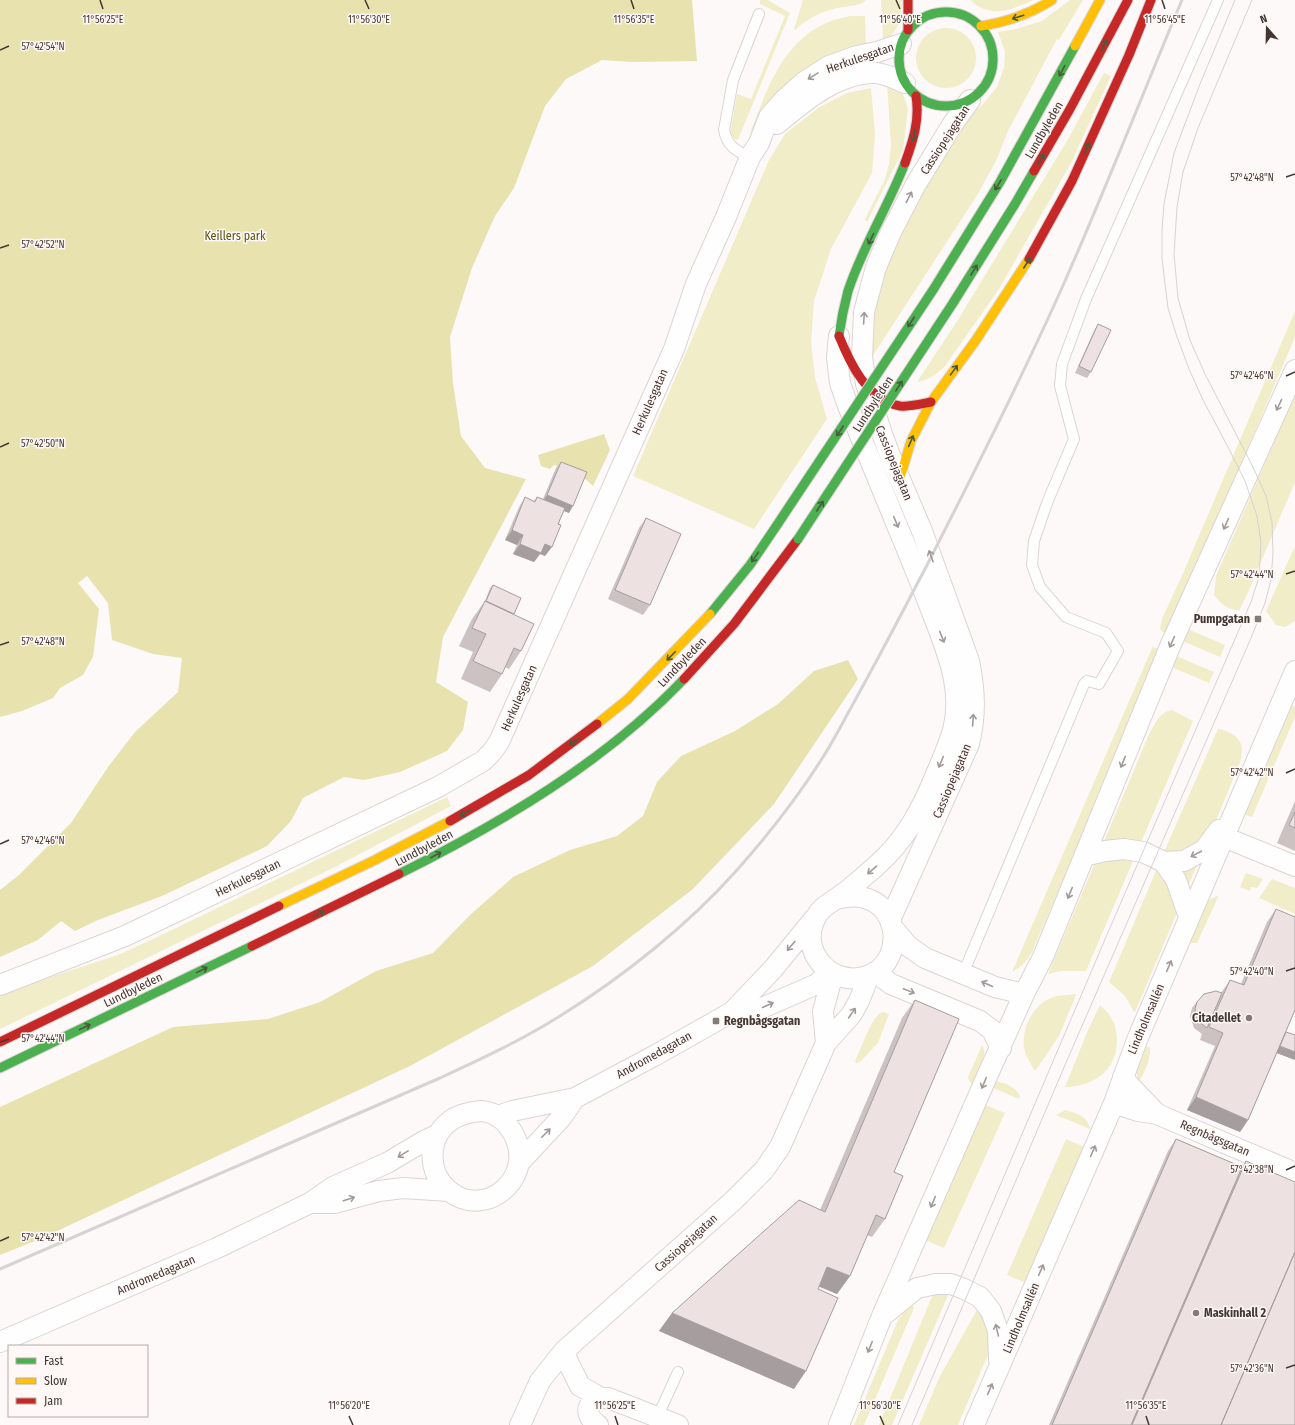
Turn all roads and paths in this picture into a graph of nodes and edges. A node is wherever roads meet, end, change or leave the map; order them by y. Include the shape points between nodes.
1 (908, 0) edge
2 (1052, 0) edge
3 (1100, 0) edge
4 (1128, 0) edge
5 (1151, 0) edge
6 (1218, 0) edge
7 (957, 5) dead end
8 (759, 14) dead end
9 (966, 16) junction
10 (981, 26) junction
11 (905, 37) junction
12 (911, 90) junction
13 (970, 100) junction
14 (755, 150) junction
15 (839, 336) junction
16 (1295, 370) edge
17 (866, 384) junction
18 (931, 402) junction
19 (900, 478) junction
20 (1295, 671) edge
21 (1238, 804) junction
22 (1224, 837) junction
23 (1084, 856) junction
24 (1164, 862) junction
25 (1295, 866) edge
26 (837, 899) junction
27 (816, 916) junction
28 (1190, 917) junction
29 (892, 924) junction
30 (831, 973) junction
31 (872, 974) junction
32 (963, 974) junction
33 (0, 985) edge
34 (1024, 994) junction
35 (732, 1012) junction
36 (0, 1042) edge
37 (826, 1043) junction
38 (1001, 1048) junction
39 (0, 1068) edge
40 (1123, 1078) junction
41 (575, 1098) junction
42 (1114, 1103) junction
43 (1157, 1114) junction
44 (498, 1116) junction
45 (437, 1135) junction
46 (520, 1162) junction
47 (1295, 1173) edge
48 (449, 1191) junction
49 (310, 1202) junction
50 (882, 1316) junction
51 (0, 1342) edge
52 (564, 1351) junction
53 (999, 1368) junction
54 (678, 1372) dead end
55 (601, 1398) junction
56 (659, 1422) edge
57 (520, 1425) edge
58 (598, 1425) edge
59 (839, 1425) edge
60 (974, 1425) edge

1 - 11 main road
2 -> 10 main road via 1021,17
3 -> 36 main road, Lundbyleden, bridge via 1000,182 933,290 778,525 708,618 617,708 529,775 456,818
39 -> 4 main road, Lundbyleden, bridge via 391,879 472,836 543,794 608,746 690,674 763,588 798,539 954,303 1015,204
18 -> 5 main road via 1026,264 1057,209 1126,62
6 - 32 lane via 1086,299 1062,364 1060,386 1074,439 1046,503 1034,541 1032,565 1040,587 1066,617 1106,633 1118,652 1099,684 1087,681 1084,684
7 - 9 main road
8 - 14 lane via 733,80 724,130 733,148
9 - 10 main road
9 - 11 main road via 953,12 928,15 917,21
10 - 13 main road via 990,41 994,58 991,74 983,89
11 - 12 main road via 898,57 900,71
11 -> 14 street, Herkulesgatan via 877,52 829,66 804,82 769,117
12 - 13 main road via 933,105 952,106
12 - 14 street, Herkulesgatan via 891,77 878,73 843,80 801,103 777,124
12 -> 15 main road, Cassiopejagatan via 918,114 913,140 900,178 850,284 840,321
17 -> 13 street, Cassiopejagatan via 862,357 864,312 876,267 916,184
14 - 33 street, Herkulesgatan via 696,284 674,349 513,712 492,752 468,771 438,787 125,936
15 - 17 main road via 853,367
15 -> 26 street, Cassiopejagatan via 836,358 840,383 946,648 955,690 956,710 945,753 912,824 878,865
16 -> 23 street, Lindholmsallén via 1171,644
17 - 18 main road via 879,396 896,404 909,406
17 - 19 street, Cassiopejagatan via 886,446
19 -> 18 main road via 910,441
29 -> 19 street, Cassiopejagatan via 969,744 974,704 969,661
20 - 21 street, Lindholmsallén
21 - 22 street, Lindholmsallén
21 -> 24 street via 1204,850 1184,860
22 - 25 street
22 - 28 street, Lindholmsallén
23 - 24 street via 1124,849 1143,852
23 -> 34 street, Lindholmsallén via 1043,957
24 - 28 street via 1176,880
26 - 27 street
26 - 29 street via 846,896 867,898 880,907
27 - 30 street via 811,945 818,960
27 -> 35 street, Andromedagatan via 773,969
40 -> 28 street, Lindholmsallén
29 - 31 street, Cassiopejagatan via 892,951 885,963
29 - 32 street via 908,946 925,958
30 - 31 street via 848,979
35 -> 30 street via 748,1014 817,984
30 - 37 street, Cassiopejagatan via 823,1011
37 -> 31 street, Cassiopejagatan via 851,1015
31 -> 38 street via 980,1021 992,1030
34 -> 32 street via 995,987
34 - 38 street, Lindholmsallén
35 - 41 street, Andromedagatan
37 - 52 street, Cassiopejagatan via 780,1148 764,1170 733,1201
38 -> 50 street, Lindholmsallén
40 - 42 street, Lindholmsallén
40 - 43 street, Regnbågsgatan
41 - 44 street, Andromedagatan
46 -> 41 street, Andromedagatan via 561,1118
42 - 43 street, Regnbågsgatan
53 -> 42 street, Lindholmsallén
43 - 47 street, Regnbågsgatan
44 - 45 street, Andromedagatan via 481,1111 460,1115 450,1121
44 - 46 street, Andromedagatan via 516,1136
45 - 48 street via 432,1161 435,1172
45 -> 49 street, Andromedagatan via 387,1163 333,1187
46 - 48 street, Andromedagatan via 511,1183 493,1197 482,1200 470,1199 459,1197
49 -> 48 street, Andromedagatan via 334,1203 379,1191 402,1188
49 - 51 street, Andromedagatan via 217,1248
53 -> 50 street, Lindholmsallén via 998,1331 991,1311 980,1297 964,1289 951,1284 917,1288
50 -> 59 street, Lindholmsallén
52 - 55 street via 580,1386
52 - 57 street, Cassiopejagatan via 540,1381
60 -> 53 street, Lindholmsallén
54 - 56 lane
55 - 56 street via 608,1398
55 - 58 street via 589,1405 588,1413 592,1421

